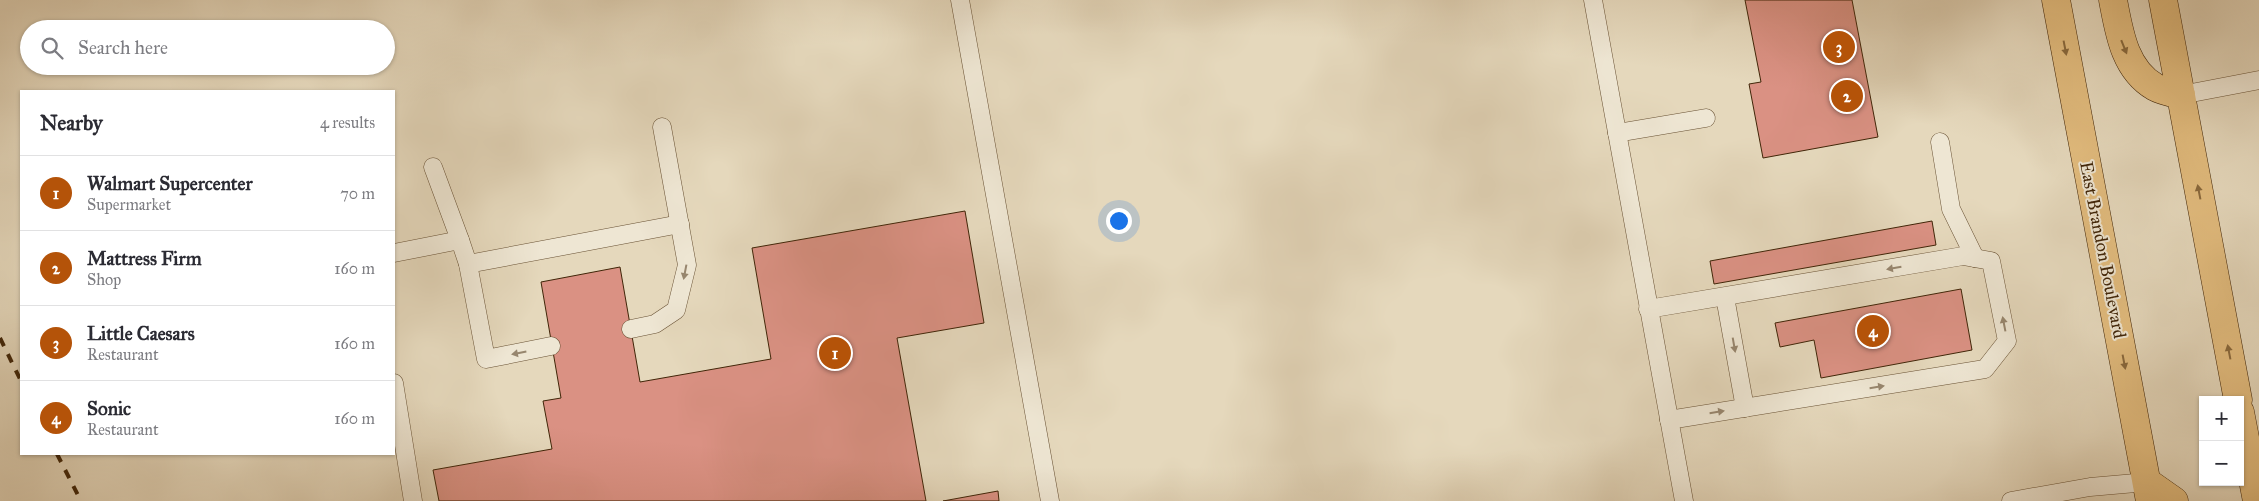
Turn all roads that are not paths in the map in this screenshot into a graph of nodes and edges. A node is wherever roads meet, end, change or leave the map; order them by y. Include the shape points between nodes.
1 (960, 0) edge
2 (1593, 0) edge
3 (2056, 0) edge
4 (2113, 0) edge
5 (2163, 0) edge
6 (2259, 80) edge
7 (2181, 96) junction
8 (1706, 118) dead end
9 (662, 127) dead end
10 (1617, 133) junction
11 (1940, 142) dead end
12 (433, 167) dead end
13 (680, 224) junction
14 (460, 240) junction
15 (395, 253) edge
16 (1975, 258) junction
17 (468, 264) junction
18 (1726, 297) junction
19 (1648, 309) junction
20 (631, 330) dead end
21 (552, 346) dead end
22 (395, 389) edge
23 (2237, 396) edge
24 (1745, 408) junction
25 (1669, 420) junction
26 (2244, 433) edge
27 (2148, 492) edge
28 (413, 501) edge
29 (1050, 501) edge
30 (1684, 501) edge
31 (2011, 501) edge
32 (2174, 501) edge
33 (2257, 501) edge

1 - 29 lane
2 - 10 lane
3 -> 27 highway, East Brandon Boulevard
4 -> 7 highway via 2122,42 2135,68 2155,87
5 - 7 highway
6 - 7 lane
23 -> 7 highway
8 - 10 lane
9 - 13 lane
10 - 19 lane
11 - 16 lane via 1951,209
12 - 14 lane
13 - 17 lane
13 -> 20 lane via 687,266 676,310 655,324
14 - 15 lane
14 - 17 lane
16 -> 18 lane via 1963,256
24 -> 16 lane via 1985,369 2007,341 1991,261
21 -> 17 lane via 486,359
18 - 19 lane
18 -> 24 lane
19 - 25 lane
22 - 28 lane
25 -> 24 lane
25 - 30 lane
26 - 33 highway
27 - 31 lane via 2090,487
27 - 32 highway

